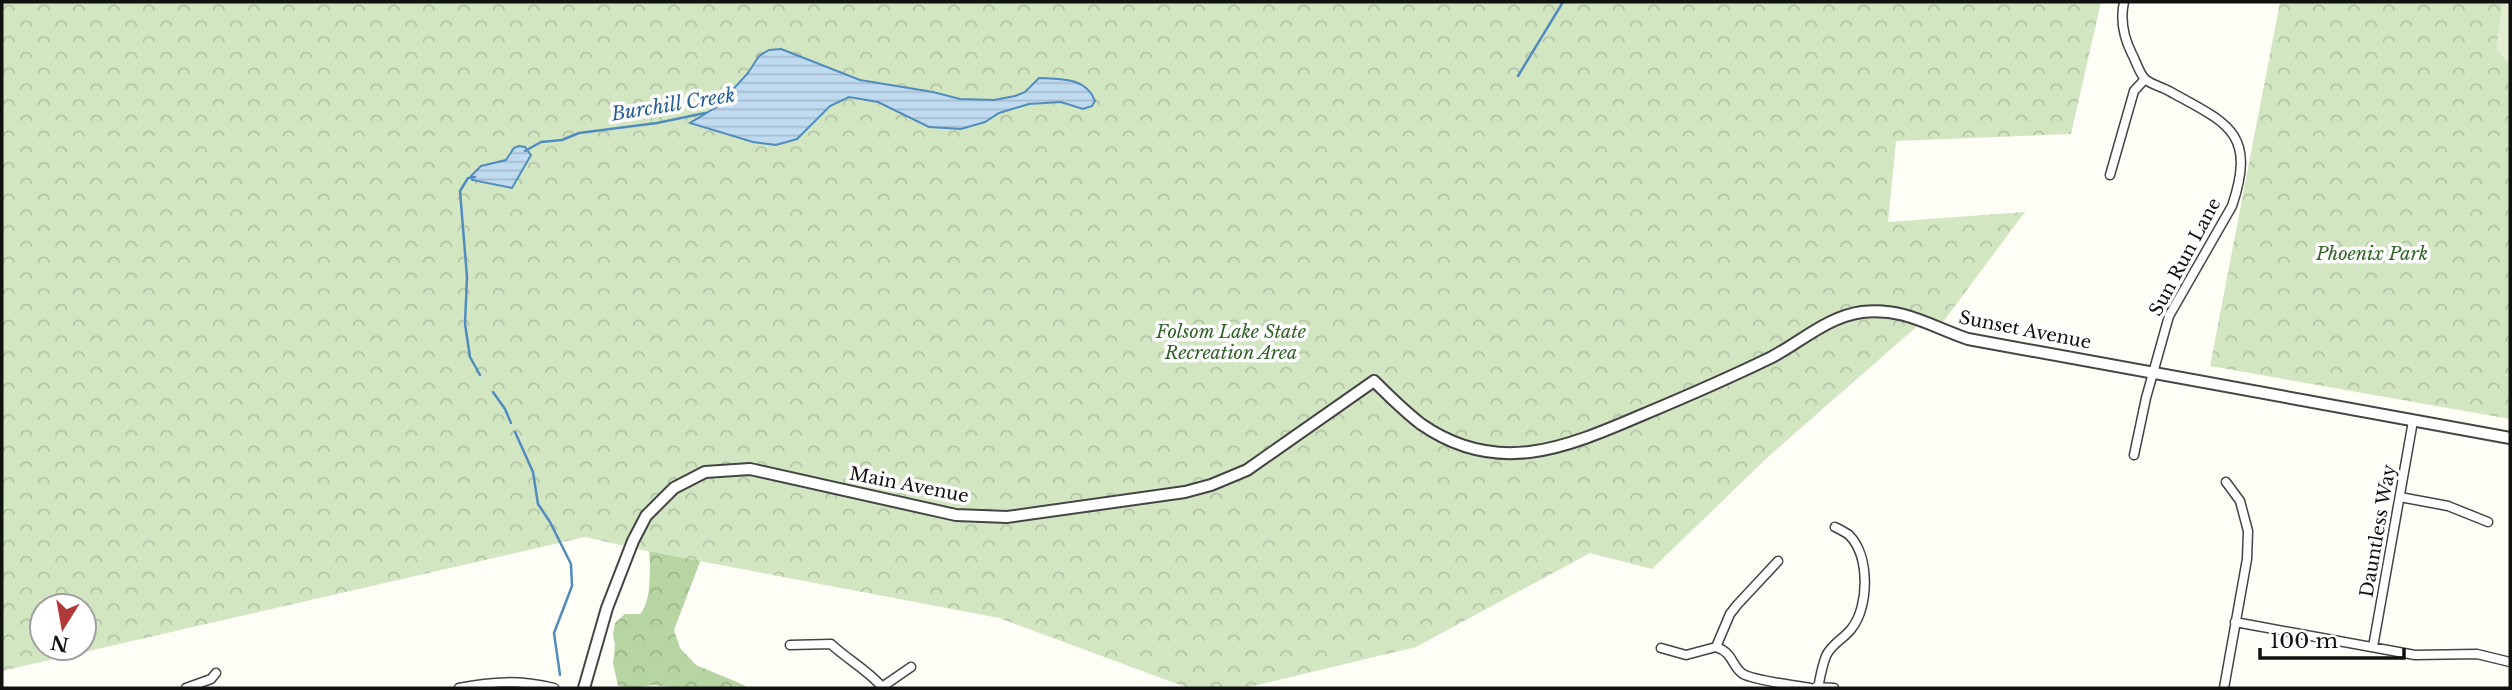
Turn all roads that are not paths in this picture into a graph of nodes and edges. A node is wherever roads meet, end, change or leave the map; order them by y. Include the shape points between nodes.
1 (2124, 2) edge
2 (2145, 79) junction
3 (2110, 175) dead end
4 (2153, 372) junction
5 (1374, 381) joint
6 (2413, 421) junction
7 (2510, 438) edge
8 (2134, 455) dead end
9 (2226, 482) dead end
10 (2400, 497) junction
11 (2488, 522) dead end
12 (1835, 527) dead end
13 (1778, 561) dead end
14 (2235, 622) junction
15 (790, 645) dead end
16 (1716, 647) junction
17 (2373, 647) junction
18 (1661, 648) dead end
19 (2510, 662) edge
20 (911, 667) dead end
21 (216, 673) dead end
22 (186, 688) edge
23 (460, 688) edge
24 (554, 688) edge
25 (584, 688) edge
26 (883, 688) edge
27 (1815, 688) edge
28 (1834, 688) edge
29 (2224, 688) edge

1 - 2 street via 2124,34
2 - 3 street via 2134,91
2 - 4 street, Sun Run Lane via 2219,118 2236,137 2241,156 2232,206 2172,307
4 - 5 street, Sunset Avenue via 1968,340 1909,315 1862,312 1829,321 1775,355 1583,440 1545,452 1513,453 1492,453 1446,438 1418,422
4 - 6 street, Sunset Avenue
4 - 8 street, Sun Run Lane
5 - 25 street, Main Avenue via 1233,477 1185,492 1073,509 1007,517 965,516 750,469 696,475 663,497 646,516 607,608
6 - 7 street, Sunset Avenue
6 - 10 street, Dauntless Way
9 - 14 street via 2240,501 2248,531
10 - 11 street via 2448,506
10 - 17 street, Dauntless Way
12 - 27 street via 1849,535 1862,562 1862,606 1852,629 1826,656
13 - 16 street via 1730,614
14 - 17 street
14 - 29 street
15 - 26 street via 831,644
16 - 18 street via 1686,655
16 - 27 street via 1729,654 1746,675
17 - 19 street via 2415,655 2477,654
20 - 26 street
21 - 22 street
23 - 24 street via 518,681
27 - 28 street

